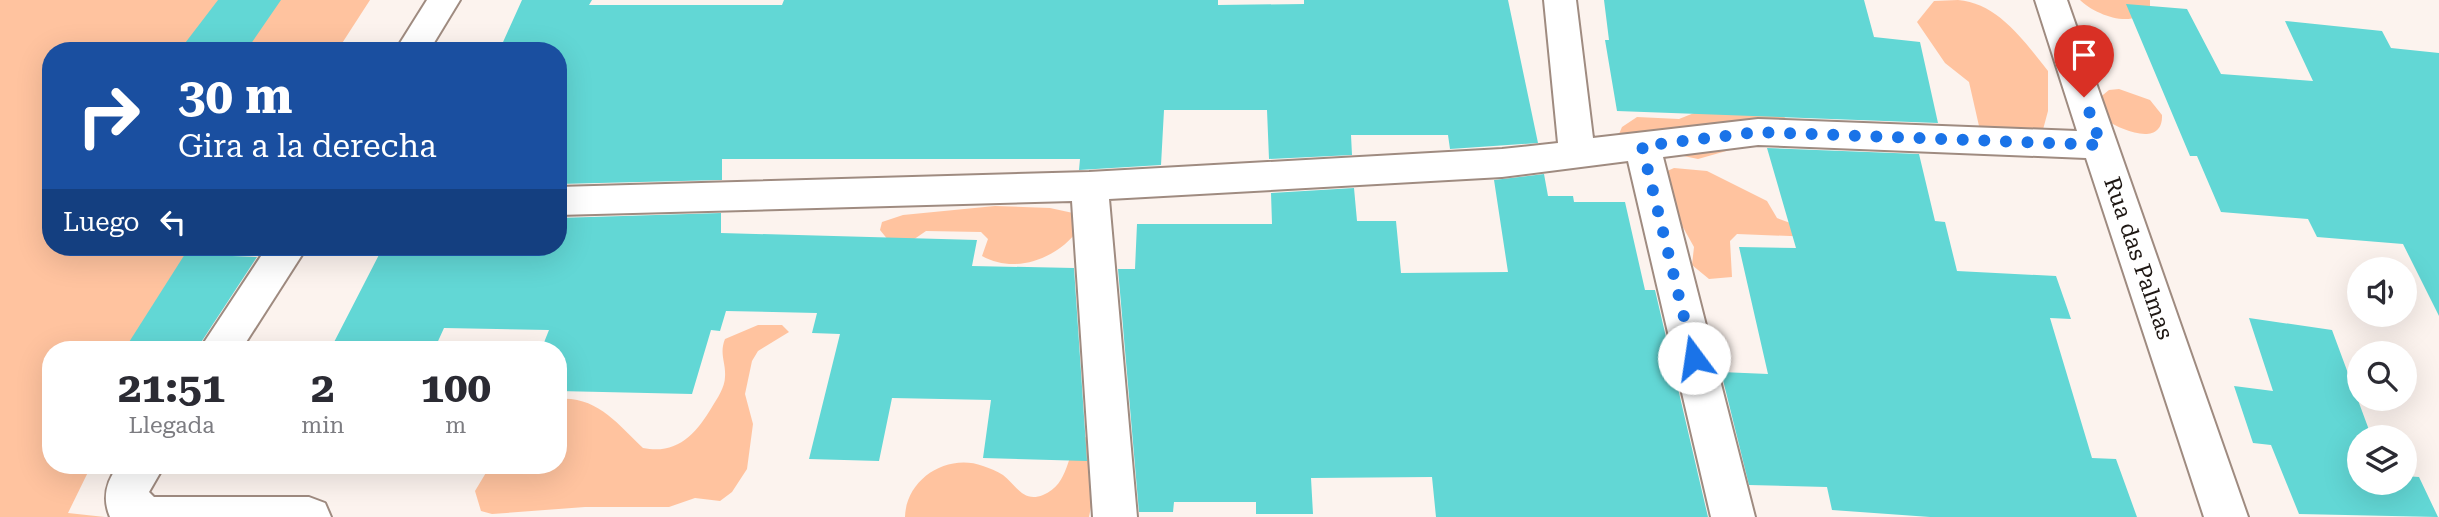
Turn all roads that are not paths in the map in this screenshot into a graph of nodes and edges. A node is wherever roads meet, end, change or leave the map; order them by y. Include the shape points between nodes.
1 (444, 0) edge
2 (1560, 0) edge
3 (2051, 0) edge
4 (418, 42) edge
5 (2101, 145) junction
6 (1642, 146) junction
7 (1577, 155) junction
8 (1089, 186) junction
9 (567, 201) edge
10 (282, 256) edge
11 (225, 341) edge
12 (137, 474) edge
13 (251, 516) edge
14 (309, 517) edge
15 (1115, 517) edge
16 (1733, 517) edge
17 (2226, 517) edge

1 - 4 street
2 - 7 street
3 - 5 street, Rua das Palmas
5 - 6 street via 1758,132
5 - 17 street, Rua das Palmas
6 - 7 street
6 - 16 street
7 - 8 street
8 - 9 street
8 - 15 street
10 - 11 street
12 - 13 street via 128,487 127,506 152,517
13 - 14 street

